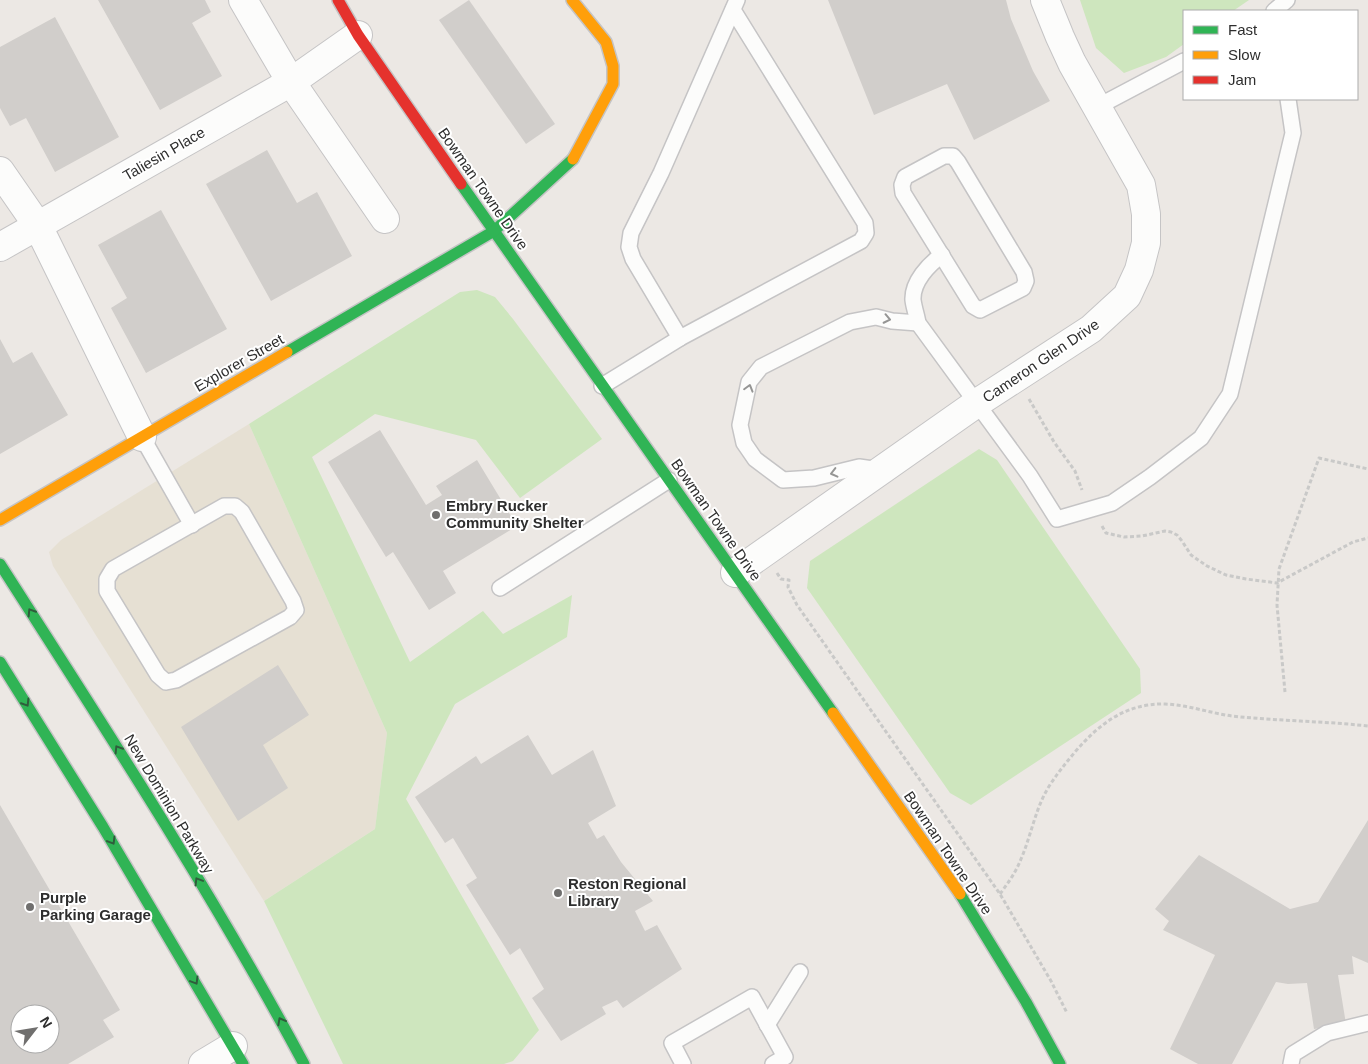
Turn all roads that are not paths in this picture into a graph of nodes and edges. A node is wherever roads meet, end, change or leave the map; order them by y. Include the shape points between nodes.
1 (244, 0) edge
2 (338, 0) edge
3 (572, 0) edge
4 (1045, 0) edge
5 (1288, 0) edge
6 (735, 5) edge
7 (1275, 10) edge
8 (358, 35) junction
9 (1183, 62) edge
10 (290, 82) junction
11 (1288, 100) edge
12 (1097, 107) junction
13 (0, 171) edge
14 (385, 219) dead end
15 (38, 226) junction
16 (494, 231) junction
17 (0, 247) edge
18 (942, 255) junction
19 (918, 323) junction
20 (680, 338) junction
21 (602, 386) junction
22 (977, 404) junction
23 (142, 437) junction
24 (881, 470) junction
25 (669, 480) junction
26 (0, 520) edge
27 (192, 524) junction
28 (0, 564) edge
29 (735, 573) junction
30 (500, 588) dead end
31 (0, 662) edge
32 (800, 972) dead end
33 (1368, 1022) edge
34 (767, 1025) junction
35 (238, 1055) edge
36 (203, 1064) edge
37 (304, 1064) edge
38 (683, 1064) edge
39 (773, 1064) edge
40 (1060, 1064) edge
41 (1291, 1064) edge

1 - 10 street
2 - 8 street, Bowman Towne Drive
3 - 16 street, Explorer Street via 606,42 613,84 572,161
4 - 12 street, Cameron Glen Drive via 1060,37
5 - 7 lane
6 - 20 lane via 631,234 629,247 633,259
6 - 20 lane via 865,223 866,232 861,241
8 - 10 street, Taliesin Place
8 - 16 street, Bowman Towne Drive
9 - 12 lane
10 - 14 street
10 - 15 street, Taliesin Place
11 - 22 lane via 1293,133 1230,394 1201,438 1112,503 1057,519
12 - 22 street, Cameron Glen Drive via 1141,185 1146,243 1139,270 1127,296 1091,329
13 - 15 street
15 - 17 street, Taliesin Place
15 - 23 street
16 - 21 street, Bowman Towne Drive
16 - 23 street, Explorer Street
18 - 18 lane via 973,306 980,310 1024,288 1024,272 953,156 944,156 905,177 902,185 903,193
18 - 19 lane via 919,278 913,298
19 - 22 lane
24 -> 19 lane via 859,467 814,478 783,480 755,459 744,443 740,424 749,382 761,367 850,322 876,316
20 - 21 lane
21 - 25 street, Bowman Towne Drive
22 - 24 street, Cameron Glen Drive
23 - 26 street, Explorer Street
23 - 27 lane
24 - 29 street, Cameron Glen Drive
25 - 29 street, Bowman Towne Drive
25 - 30 lane
27 - 27 lane via 113,570 106,579 107,591 158,675 166,682 176,680 290,617 296,610 294,601 242,512 235,506 224,506
37 -> 28 street, New Dominion Parkway via 144,790
29 - 40 street, Bowman Towne Drive via 963,899
31 -> 35 street via 104,827
32 - 34 lane
33 - 41 lane via 1327,1033 1293,1054
34 - 38 lane via 752,997 672,1043
34 - 39 lane via 785,1057
35 - 36 street

